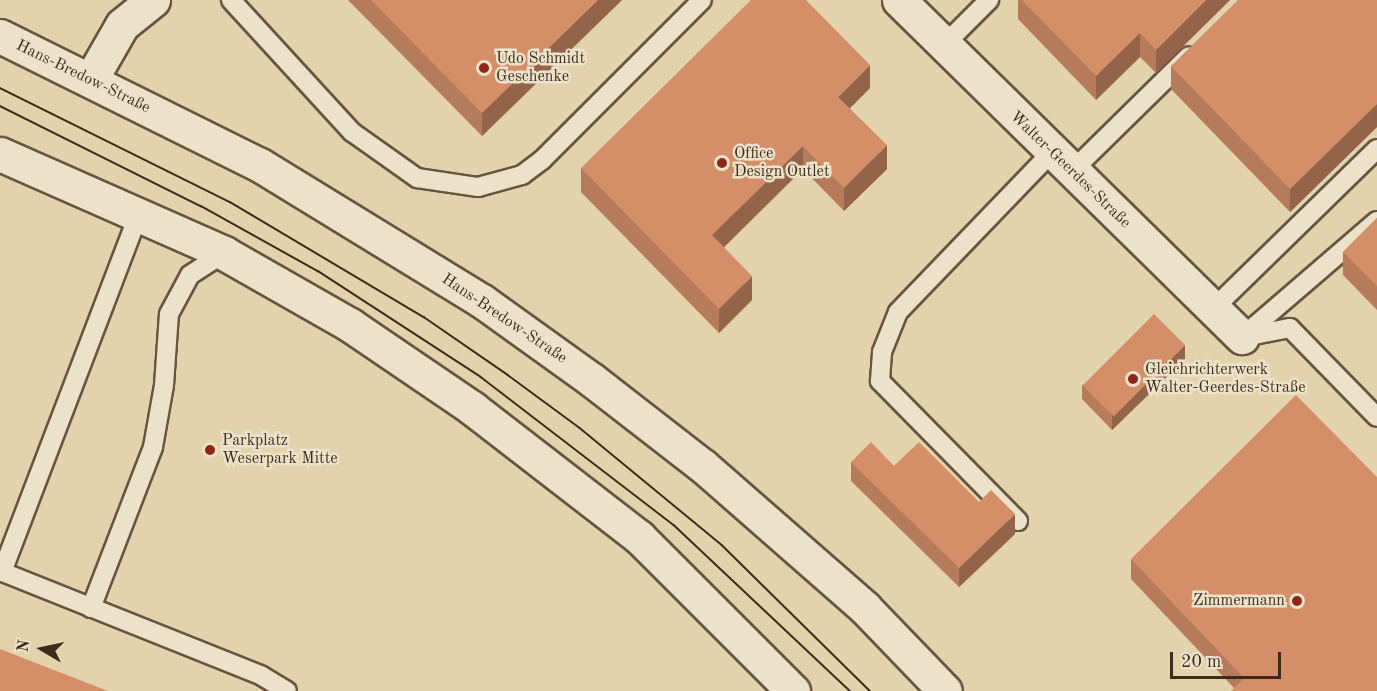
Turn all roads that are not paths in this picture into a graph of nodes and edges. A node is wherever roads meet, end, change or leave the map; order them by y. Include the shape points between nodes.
1 (153, 0) edge
2 (231, 0) edge
3 (702, 0) edge
4 (899, 0) edge
5 (989, 0) edge
6 (0, 36) edge
7 (1203, 42) edge
8 (944, 45) junction
9 (91, 79) junction
10 (1377, 149) edge
11 (0, 154) edge
12 (1061, 163) junction
13 (139, 214) junction
14 (1377, 221) edge
15 (224, 253) junction
16 (1213, 309) junction
17 (1242, 337) junction
18 (1377, 417) edge
19 (1018, 521) dead end
20 (1, 572) edge
21 (91, 608) junction
22 (287, 691) edge
23 (793, 691) edge
24 (945, 691) edge

1 - 9 main road via 122,25
2 - 3 lane via 352,132 417,178 478,187 522,175 542,160
4 - 8 main road, Walter-Geerdes-Straße
5 - 8 lane
6 - 9 main road, Hans-Bredow-Straße
7 - 12 lane
8 - 12 main road, Walter-Geerdes-Straße
9 - 24 main road, Hans-Bredow-Straße via 260,165 482,301 712,474 865,608
10 - 16 lane
11 - 13 main road
12 - 16 main road, Walter-Geerdes-Straße
12 - 19 lane via 898,312 882,352 880,381
13 - 15 main road
13 - 20 lane
14 - 17 lane
15 - 21 lane via 190,275 169,314 164,385 153,447
15 - 23 main road via 359,332 472,408 584,494 639,537
16 - 17 main road, Walter-Geerdes-Straße
17 - 18 lane via 1290,328
20 - 21 lane
21 - 22 lane via 262,676

